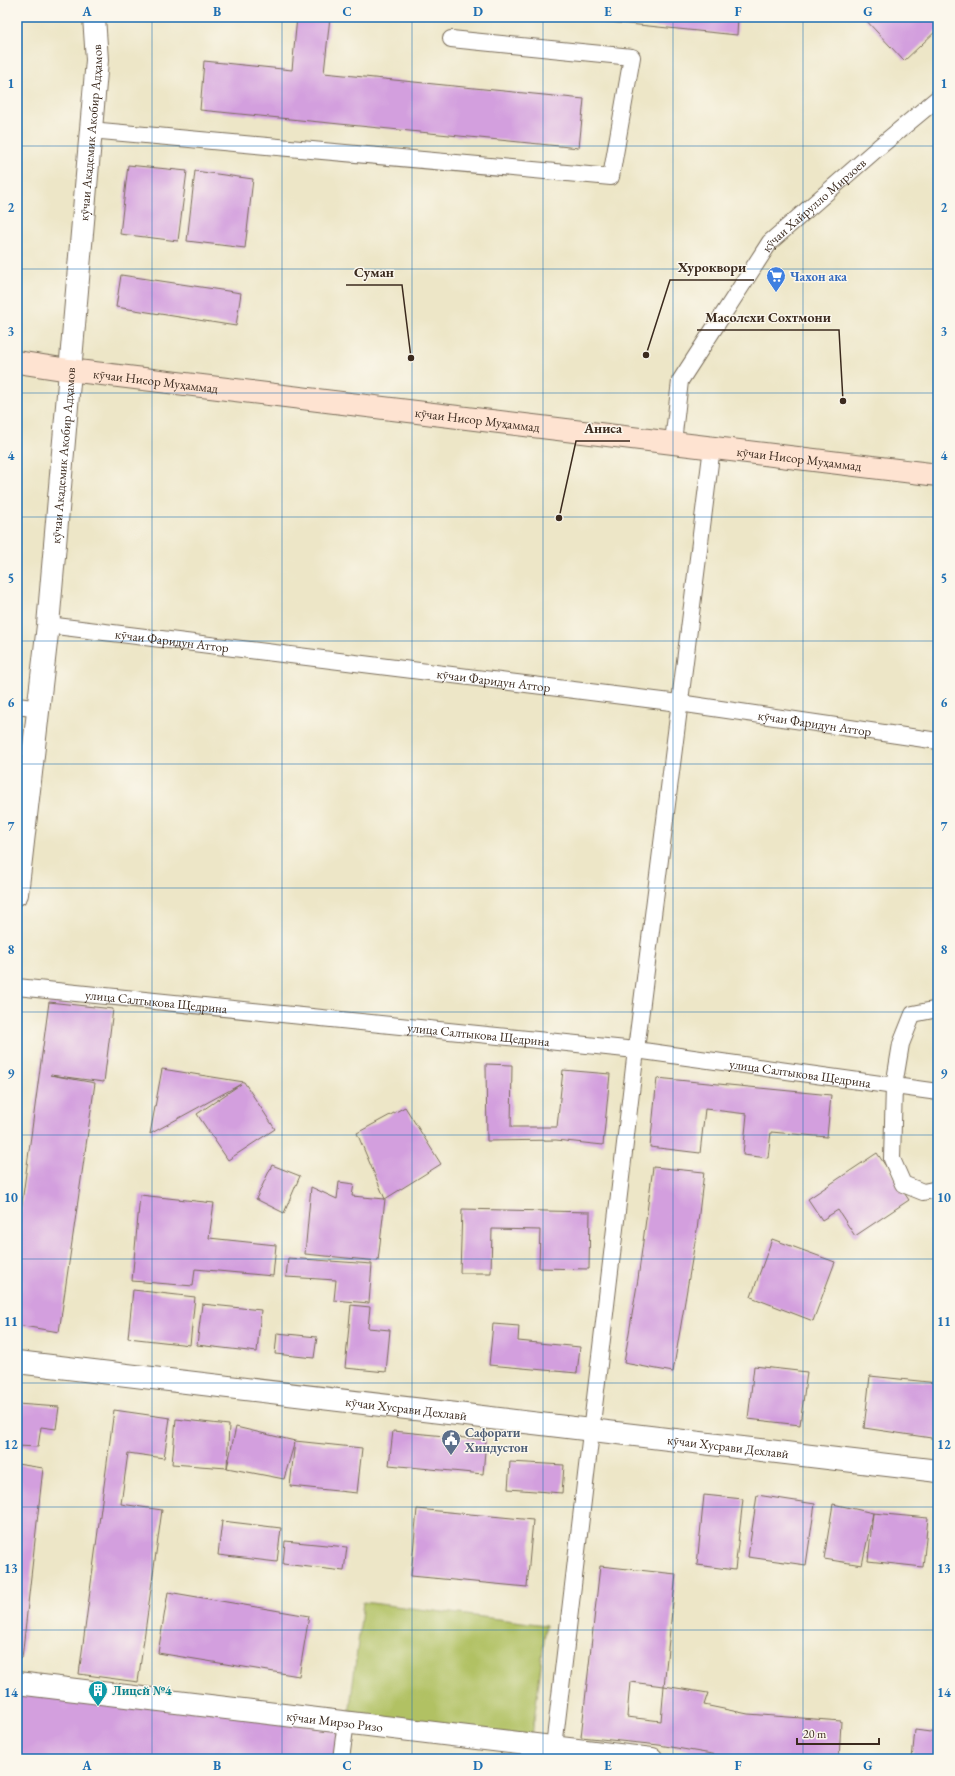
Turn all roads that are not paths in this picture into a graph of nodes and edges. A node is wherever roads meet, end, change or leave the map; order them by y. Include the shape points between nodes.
1 (94, 17) edge
2 (451, 39) dead end
3 (938, 98) edge
4 (90, 130) junction
5 (17, 362) edge
6 (69, 370) junction
7 (673, 442) junction
8 (712, 447) junction
9 (938, 475) edge
10 (48, 625) junction
11 (679, 703) junction
12 (17, 706) edge
13 (40, 709) junction
14 (938, 741) edge
15 (17, 894) edge
16 (17, 988) edge
17 (938, 1009) edge
18 (636, 1050) junction
19 (894, 1086) junction
20 (938, 1092) edge
21 (938, 1189) edge
22 (17, 1362) edge
23 (592, 1429) junction
24 (938, 1471) edge
25 (17, 1683) edge
26 (346, 1722) junction
27 (554, 1747) junction
28 (341, 1759) edge
29 (652, 1759) edge

1 - 4 street, кӯчаи Академик Акобир Адҳамов via 96,60
2 - 4 lane via 632,57 611,177
3 - 7 lane, кӯчаи Хайрулло Мирзоев via 770,242 680,381
4 - 6 street, кӯчаи Академик Акобир Адҳамов
5 - 6 street, кӯчаи Нисор Муҳаммад
6 - 7 street, кӯчаи Нисор Муҳаммад
6 - 10 street, кӯчаи Академик Акобир Адҳамов
7 - 8 street, кӯчаи Нисор Муҳаммад
8 - 9 street, кӯчаи Нисор Муҳаммад
8 - 11 lane
10 - 11 lane, кӯчаи Фаридун Аттор
10 - 13 street, кӯчаи Академик Акобир Адҳамов
11 - 14 lane, кӯчаи Фаридун Аттор
11 - 18 lane
12 - 13 lane
13 - 15 street, кӯчаи Академик Акобир Адҳамов
16 - 18 lane, улица Салтыкова Щедрина
17 - 19 lane via 913,1014 901,1044
18 - 19 lane, улица Салтыкова Щедрина
18 - 23 lane
19 - 20 lane, улица Салтыкова Щедрина
19 - 21 lane via 892,1159 904,1184 923,1192
22 - 23 street, кӯчаи Хусрави Дехлавӣ
23 - 24 street, кӯчаи Хусрави Дехлавӣ
23 - 27 lane
25 - 26 street, кӯчаи Мирзо Ризо
26 - 27 street, кӯчаи Мирзо Ризо
26 - 28 lane
27 - 29 street, кӯчаи Мирзо Ризо

